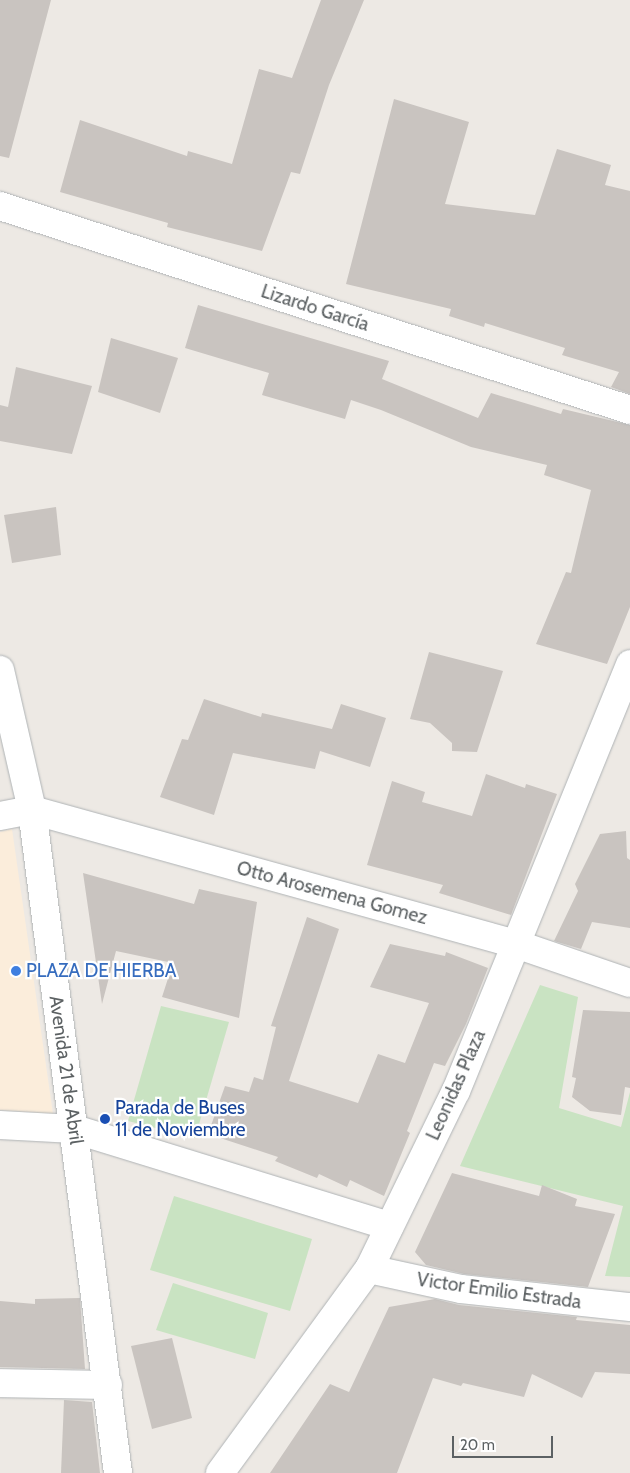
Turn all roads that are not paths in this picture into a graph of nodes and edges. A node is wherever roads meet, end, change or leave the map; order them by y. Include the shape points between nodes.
1 (0, 206) edge
2 (630, 410) edge
3 (630, 664) edge
4 (0, 670) edge
5 (32, 810) junction
6 (0, 816) edge
7 (516, 944) junction
8 (630, 983) edge
9 (0, 1124) edge
10 (74, 1129) junction
11 (389, 1226) junction
12 (369, 1269) junction
13 (630, 1307) edge
14 (0, 1383) edge
15 (108, 1385) junction
16 (118, 1473) edge
17 (220, 1473) edge

1 - 2 street, Lizardo García
3 - 7 street, Leonidas Plaza
4 - 5 street, Avenida 21 de Abril
5 - 6 street
5 - 7 street, Otto Arosemena Gomez
5 - 10 street, Avenida 21 de Abril
7 - 8 street, Otto Arosemena Gomez
7 - 11 street, Leonidas Plaza via 456,1091
9 - 10 street
10 - 11 street
10 - 15 street, Avenida 21 de Abril
11 - 12 street, Leonidas Plaza
12 - 13 street, Victor Emilio Estrada via 461,1289
12 - 17 street, Leonidas Plaza
14 - 15 street
15 - 16 street, Avenida 21 de Abril

